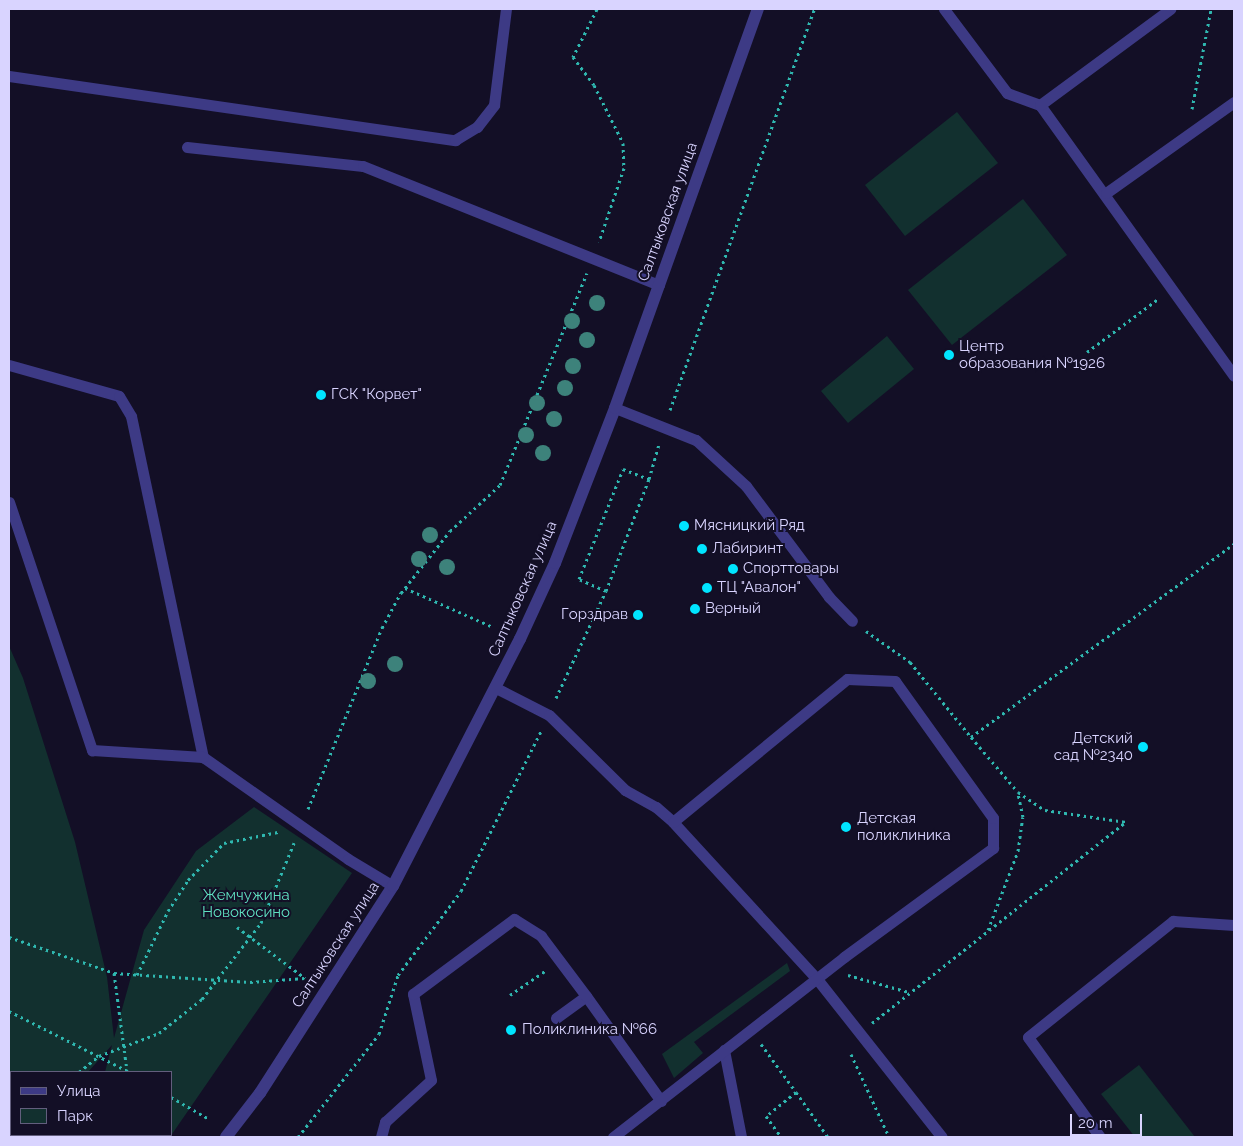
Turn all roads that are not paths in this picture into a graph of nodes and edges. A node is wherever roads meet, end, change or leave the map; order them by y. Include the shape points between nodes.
1 (506, 9) edge
2 (758, 9) edge
3 (944, 9) edge
4 (1170, 9) edge
5 (9, 76) edge
6 (1234, 102) edge
7 (1040, 105) junction
8 (186, 147) dead end
9 (1106, 193) junction
10 (659, 285) junction
11 (9, 365) edge
12 (1234, 376) edge
13 (615, 408) junction
14 (9, 502) edge
15 (852, 621) road end
16 (496, 688) junction
17 (203, 758) junction
18 (673, 822) junction
19 (392, 886) junction
20 (1234, 925) edge
21 (817, 979) junction
22 (586, 996) junction
23 (556, 1018) dead end
24 (724, 1050) junction
25 (661, 1101) junction
26 (226, 1137) edge
27 (381, 1137) edge
28 (613, 1137) edge
29 (742, 1137) edge
30 (942, 1137) edge
31 (1100, 1137) edge

1 - 5 lane via 494,105 477,126 455,140
2 - 10 street, Салтыковская улица
3 - 7 lane via 1007,93
4 - 7 lane
6 - 9 lane
7 - 9 lane
8 - 10 lane via 363,166
9 - 12 lane
10 - 13 street, Салтыковская улица
11 - 17 lane via 120,396 132,416
13 - 15 lane via 696,440 746,486 828,597
13 - 16 street, Салтыковская улица via 555,563
14 - 17 lane via 92,750
16 - 18 lane via 549,715 626,790 656,807
16 - 19 street, Салтыковская улица
17 - 19 lane
18 - 21 lane
18 - 21 lane via 847,679 895,681 993,818 993,848
19 - 26 street, Салтыковская улица via 260,1092
20 - 31 lane via 1173,921 1028,1037
21 - 24 lane
21 - 30 lane
22 - 23 lane
22 - 25 lane
22 - 27 lane via 541,936 514,919 413,994 431,1080 384,1122
24 - 25 lane
24 - 29 lane
25 - 28 lane

